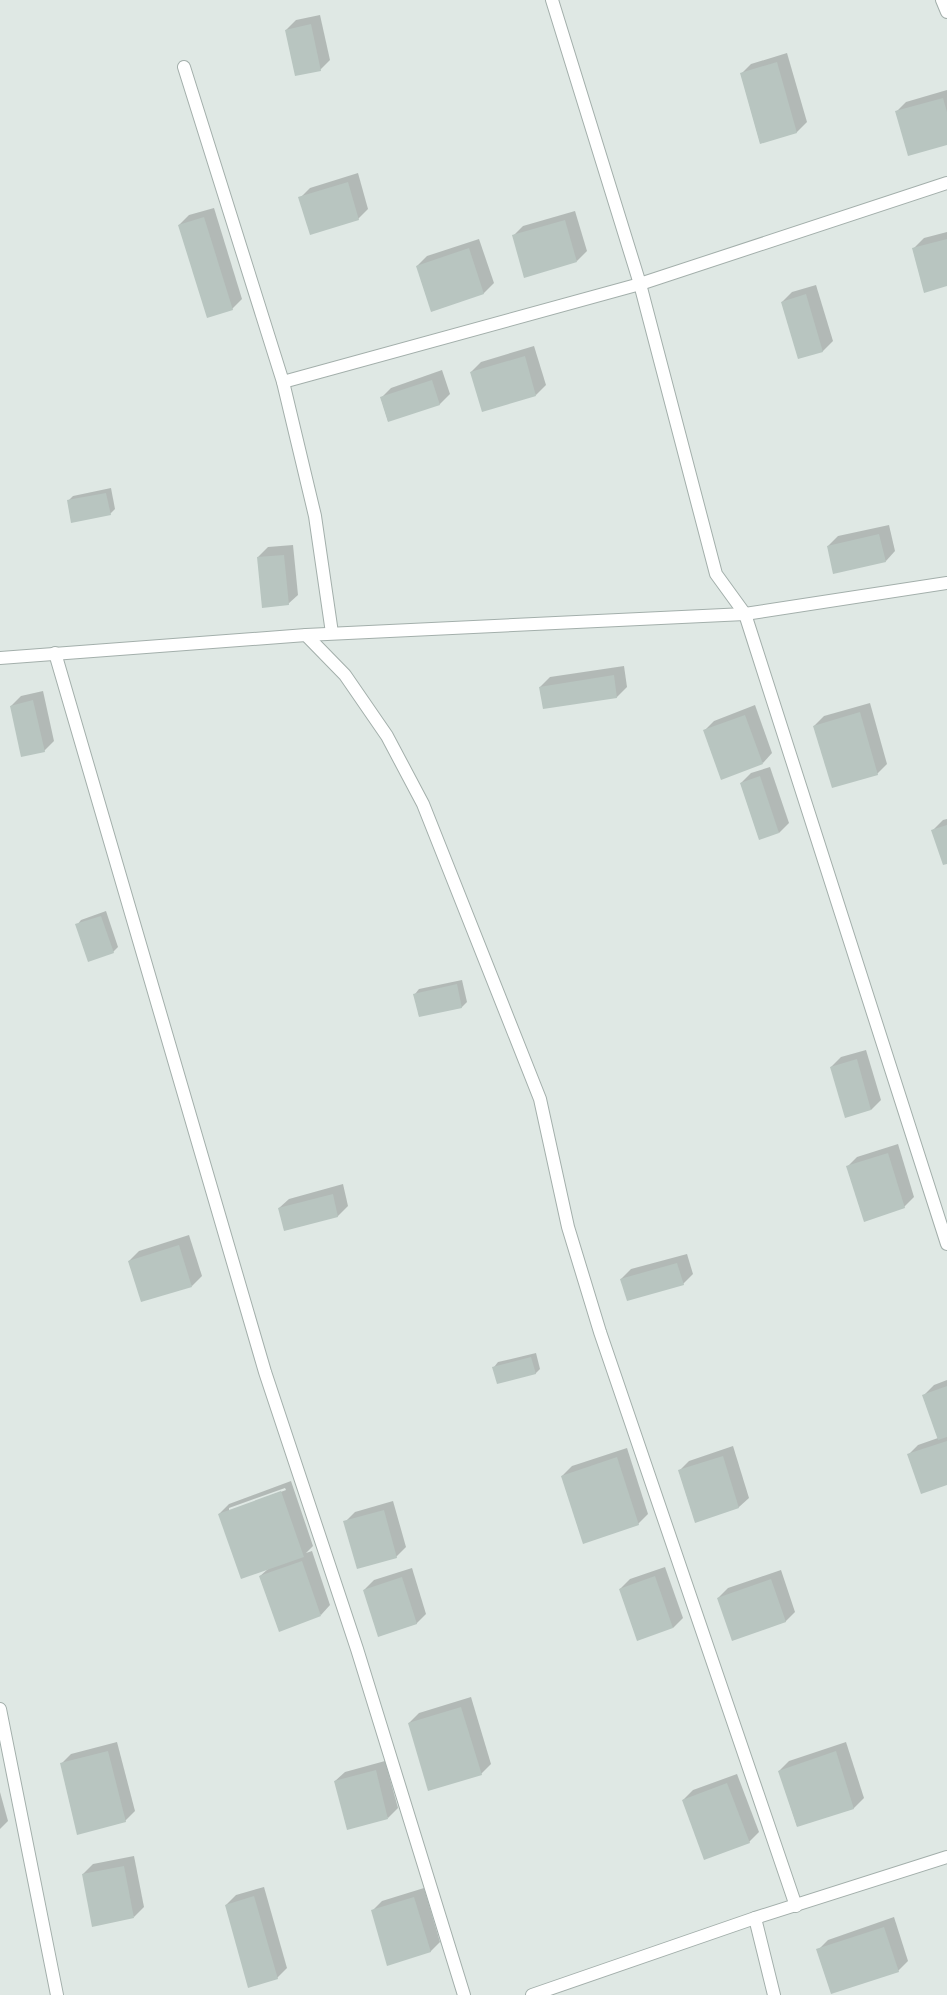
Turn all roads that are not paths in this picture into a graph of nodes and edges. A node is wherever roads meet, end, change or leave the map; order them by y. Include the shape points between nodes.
1 (552, 0) edge
2 (942, 0) edge
3 (947, 12) edge
4 (184, 67) dead end
5 (947, 183) edge
6 (640, 284) junction
7 (283, 382) junction
8 (947, 583) edge
9 (745, 614) junction
10 (332, 633) junction
11 (306, 635) junction
12 (55, 653) junction
13 (0, 658) edge
14 (947, 1244) edge
15 (0, 1709) edge
16 (947, 1857) edge
17 (796, 1906) junction
18 (755, 1918) junction
19 (57, 1995) edge
20 (464, 1995) edge
21 (532, 1995) edge
22 (774, 1995) edge

1 - 6 street
2 - 3 street
4 - 7 street
5 - 6 street
6 - 7 street
6 - 9 street via 716,574
7 - 10 street via 315,516
8 - 9 street
9 - 10 street
9 - 14 street
10 - 11 street
11 - 12 street
11 - 17 street via 345,675 375,718 423,804 540,1098 568,1227 600,1332
12 - 13 street
12 - 20 street via 265,1372 357,1649
15 - 19 street
16 - 17 street
17 - 18 street
18 - 21 street
18 - 22 street

